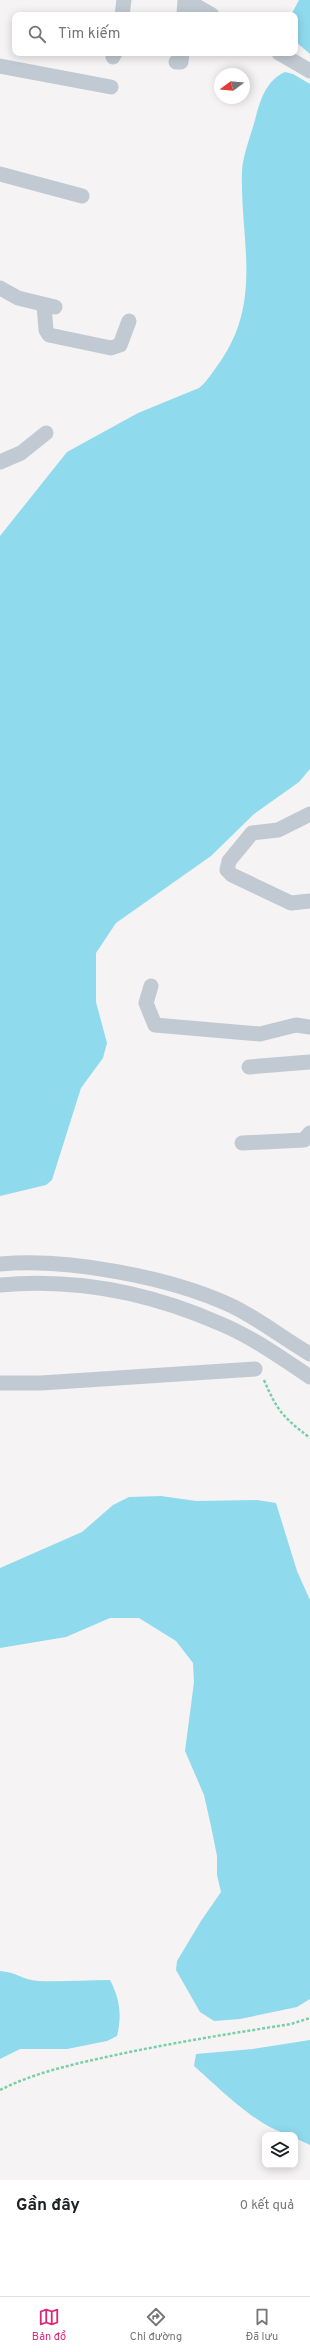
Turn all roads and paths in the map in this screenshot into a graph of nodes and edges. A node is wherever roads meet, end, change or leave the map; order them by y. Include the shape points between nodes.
1 (124, 0) edge
2 (186, 0) edge
3 (122, 12) edge
4 (184, 12) edge
5 (207, 12) edge
6 (284, 56) edge
7 (0, 66) edge
8 (310, 71) edge
9 (111, 87) dead end
10 (0, 174) edge
11 (82, 196) dead end
12 (0, 288) edge
13 (129, 320) dead end
14 (46, 433) dead end
15 (0, 462) edge
16 (310, 814) edge
17 (310, 901) edge
18 (151, 986) dead end
19 (310, 1027) edge
20 (310, 1062) edge
21 (249, 1067) dead end
22 (310, 1133) edge
23 (242, 1143) dead end
24 (0, 1264) edge
25 (0, 1285) edge
26 (310, 1354) edge
27 (256, 1369) joint
28 (310, 1377) edge
29 (0, 1383) edge
30 (310, 1438) edge
31 (310, 2018) edge
32 (0, 2090) edge

1 - 3 street
2 - 4 street
2 - 5 street
6 - 8 street
7 - 9 street
10 - 11 street
12 - 13 street via 18,298 50,306 46,330 49,335 111,348 120,345
14 - 15 street via 21,453
16 - 17 street via 278,830 252,833 229,861 227,870 232,875 291,903
18 - 19 street via 146,1003 155,1025 260,1034 296,1025
20 - 21 street
22 - 23 street via 304,1140
24 - 26 street via 20,1262 110,1270 194,1292 232,1307
25 - 28 street via 69,1284 106,1288 168,1304 222,1324
27 - 29 street
27 - 30 path via 262,1375 285,1419
31 - 32 path via 291,2024 173,2043 74,2064 30,2077

